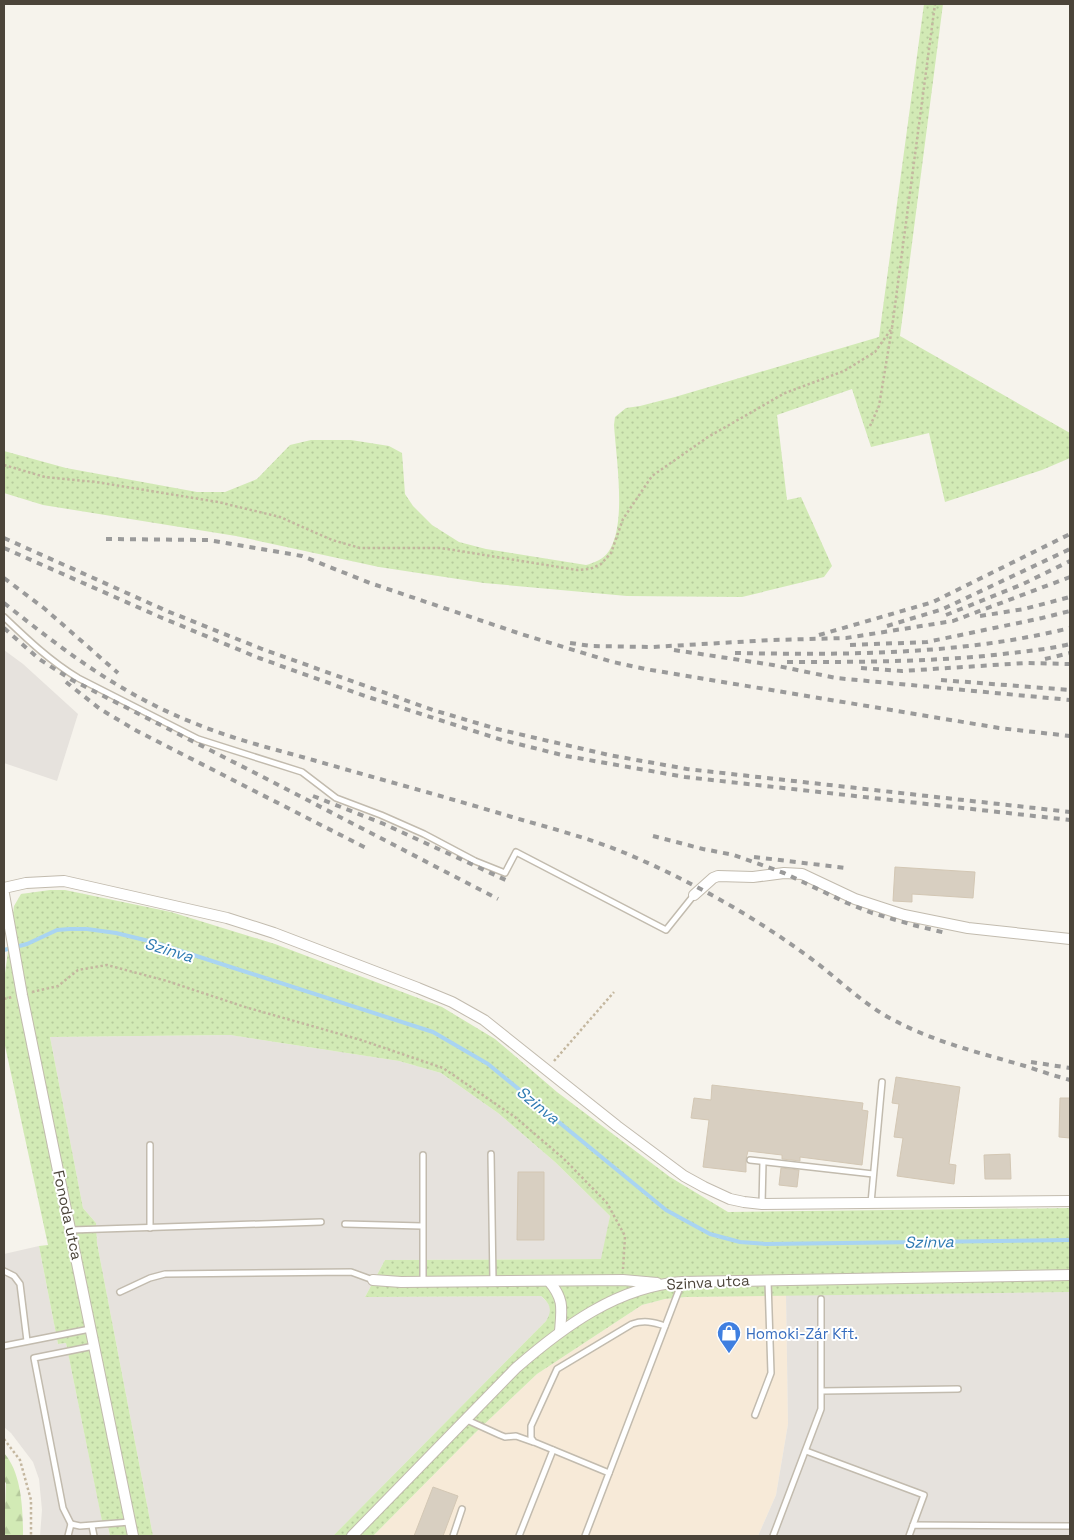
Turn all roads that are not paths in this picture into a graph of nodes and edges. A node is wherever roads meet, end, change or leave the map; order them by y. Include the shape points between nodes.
1 (4, 617) edge
2 (4, 888) edge
3 (4, 894) edge
4 (694, 895) joint
5 (1070, 940) edge
6 (882, 1082) dead end
7 (150, 1144) dead end
8 (491, 1154) dead end
9 (423, 1155) dead end
10 (750, 1160) dead end
11 (764, 1162) junction
12 (873, 1174) junction
13 (1070, 1201) edge
14 (871, 1203) junction
15 (760, 1204) junction
16 (321, 1222) dead end
17 (344, 1224) dead end
18 (422, 1226) junction
19 (150, 1228) junction
20 (71, 1230) junction
21 (4, 1271) edge
22 (1070, 1275) edge
23 (768, 1279) junction
24 (373, 1280) joint
25 (493, 1281) junction
26 (549, 1281) junction
27 (423, 1282) junction
28 (682, 1282) junction
29 (663, 1283) junction
30 (120, 1292) dead end
31 (821, 1299) dead end
32 (665, 1326) junction
33 (90, 1329) junction
34 (560, 1331) junction
35 (27, 1341) junction
36 (4, 1346) edge
37 (94, 1346) junction
38 (958, 1388) dead end
39 (822, 1391) junction
40 (756, 1415) dead end
41 (466, 1419) junction
42 (534, 1442) junction
43 (553, 1450) junction
44 (806, 1450) junction
45 (609, 1473) junction
46 (462, 1509) dead end
47 (130, 1522) junction
48 (71, 1524) junction
49 (92, 1526) junction
50 (913, 1526) junction
51 (1070, 1526) edge
52 (68, 1536) edge
53 (94, 1536) edge
54 (133, 1536) edge
55 (352, 1536) edge
56 (453, 1536) edge
57 (519, 1536) edge
58 (585, 1536) edge
59 (772, 1536) edge
60 (909, 1536) edge

1 - 4 lane via 36,647 78,678 198,739 302,772 336,798 415,830 490,867 505,873 516,852 666,930
2 - 15 street via 64,881 227,918 452,1002 484,1020 684,1176 730,1199
3 - 20 street, Fonoda utca
4 - 5 street via 718,876 753,877 794,872 855,899 904,915 968,928
6 - 12 lane
7 - 19 lane
8 - 25 lane
9 - 18 lane
10 - 11 lane
11 - 12 lane
11 - 15 lane
12 - 14 lane
13 - 14 street
14 - 15 street
16 - 19 lane
17 - 18 lane
18 - 27 lane
19 - 20 lane
20 - 33 street, Fonoda utca
21 - 35 lane via 20,1284
22 - 23 street, Szinva utca
23 - 28 street, Szinva utca
23 - 40 lane via 771,1373
24 - 27 street
24 - 30 lane via 351,1272 166,1274
25 - 26 street
25 - 27 street
26 - 29 street
26 - 34 street via 561,1299
28 - 29 street, Szinva utca
28 - 32 lane
29 - 34 street, Szinva utca via 619,1298
31 - 39 lane
32 - 42 lane via 650,1321 632,1324 557,1369 531,1426 530,1438
32 - 45 lane
33 - 35 lane
33 - 37 street, Fonoda utca
34 - 41 street, Szinva utca via 516,1368
35 - 36 lane
37 - 47 street, Fonoda utca
37 - 48 lane via 34,1358 63,1508
38 - 39 lane
39 - 44 lane via 821,1409
41 - 42 lane via 500,1436 516,1436
41 - 55 street, Szinva utca
42 - 43 lane
43 - 45 lane
43 - 57 lane
44 - 50 lane via 924,1495
44 - 59 lane
45 - 58 lane
46 - 56 lane
47 - 49 lane
47 - 54 street, Fonoda utca
48 - 49 lane
48 - 52 lane
49 - 53 lane
50 - 51 lane
50 - 60 lane

